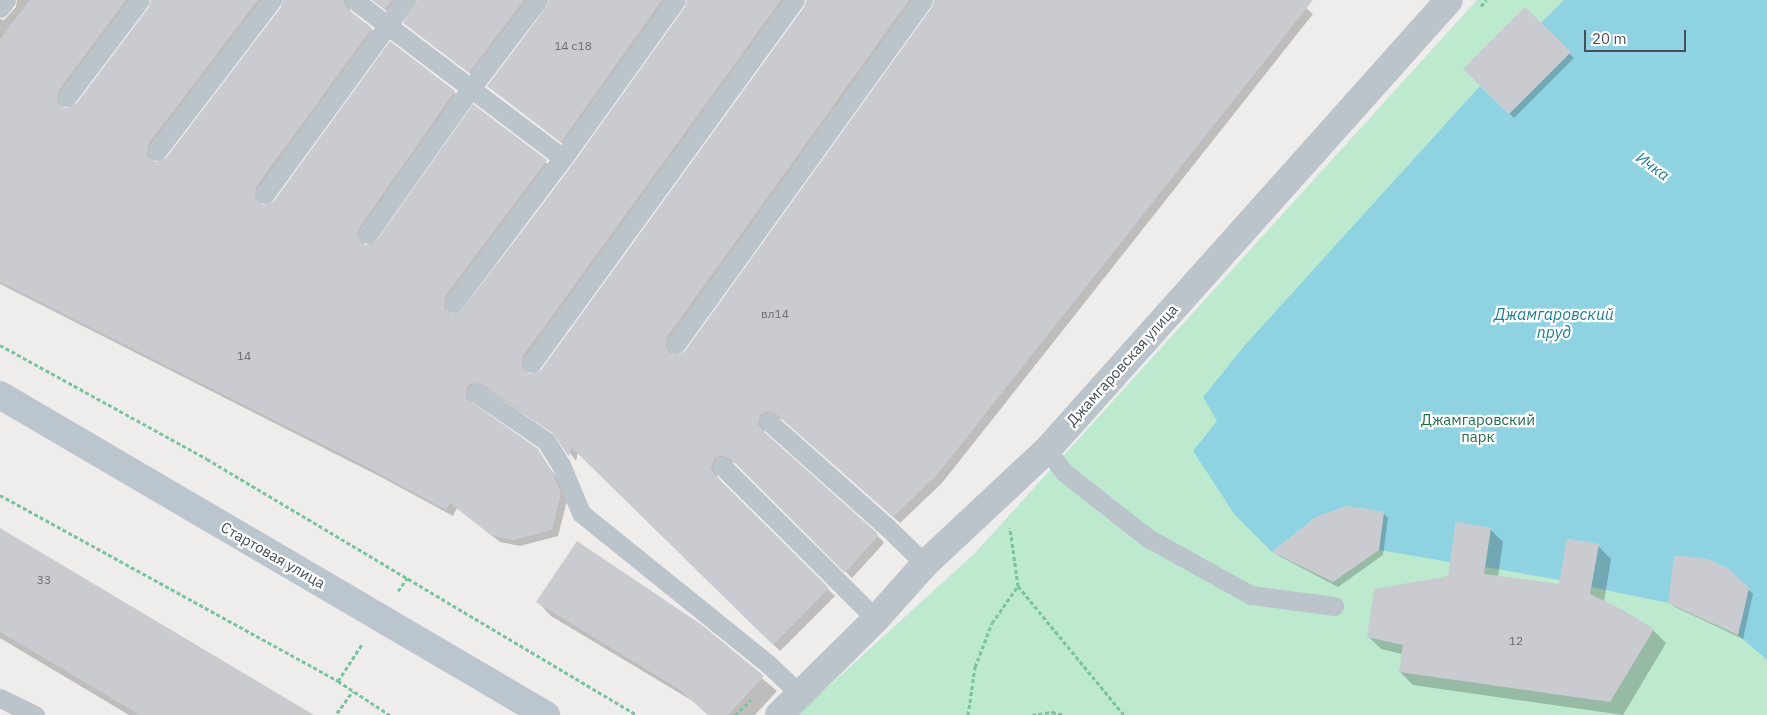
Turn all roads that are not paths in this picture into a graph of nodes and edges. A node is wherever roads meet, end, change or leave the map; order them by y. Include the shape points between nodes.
1 (6, 0) edge
2 (140, 0) edge
3 (272, 0) edge
4 (354, 0) edge
5 (406, 0) edge
6 (538, 0) edge
7 (676, 0) edge
8 (795, 0) edge
9 (923, 0) edge
10 (1449, 0) edge
11 (0, 8) edge
12 (388, 23) junction
13 (471, 88) junction
14 (67, 97) dead end
15 (157, 151) dead end
16 (563, 158) junction
17 (265, 194) dead end
18 (368, 234) dead end
19 (454, 303) dead end
20 (676, 344) dead end
21 (532, 363) dead end
22 (476, 393) dead end
23 (0, 395) edge
24 (768, 422) dead end
25 (1047, 450) junction
26 (722, 466) dead end
27 (925, 564) junction
28 (1334, 606) dead end
29 (876, 619) junction
30 (800, 694) junction
31 (0, 698) edge
32 (36, 715) edge
33 (546, 715) edge
34 (779, 715) edge

1 - 11 lane
2 - 14 lane
3 - 15 lane
4 - 12 lane
5 - 12 lane
6 - 13 lane
7 - 16 lane
8 - 21 lane
9 - 20 lane
10 - 25 street, Джамгаровская улица
12 - 13 lane
12 - 17 lane
13 - 16 lane
13 - 18 lane
16 - 19 lane
22 - 30 lane via 546,441 562,465 581,513 767,663
23 - 33 street, Стартовая улица
24 - 27 lane
25 - 27 street, Джамгаровская улица
25 - 28 lane via 1065,473 1148,538 1251,595
26 - 29 lane
27 - 29 street, Джамгаровская улица
29 - 30 street, Джамгаровская улица
30 - 34 street, Джамгаровская улица
31 - 32 lane

